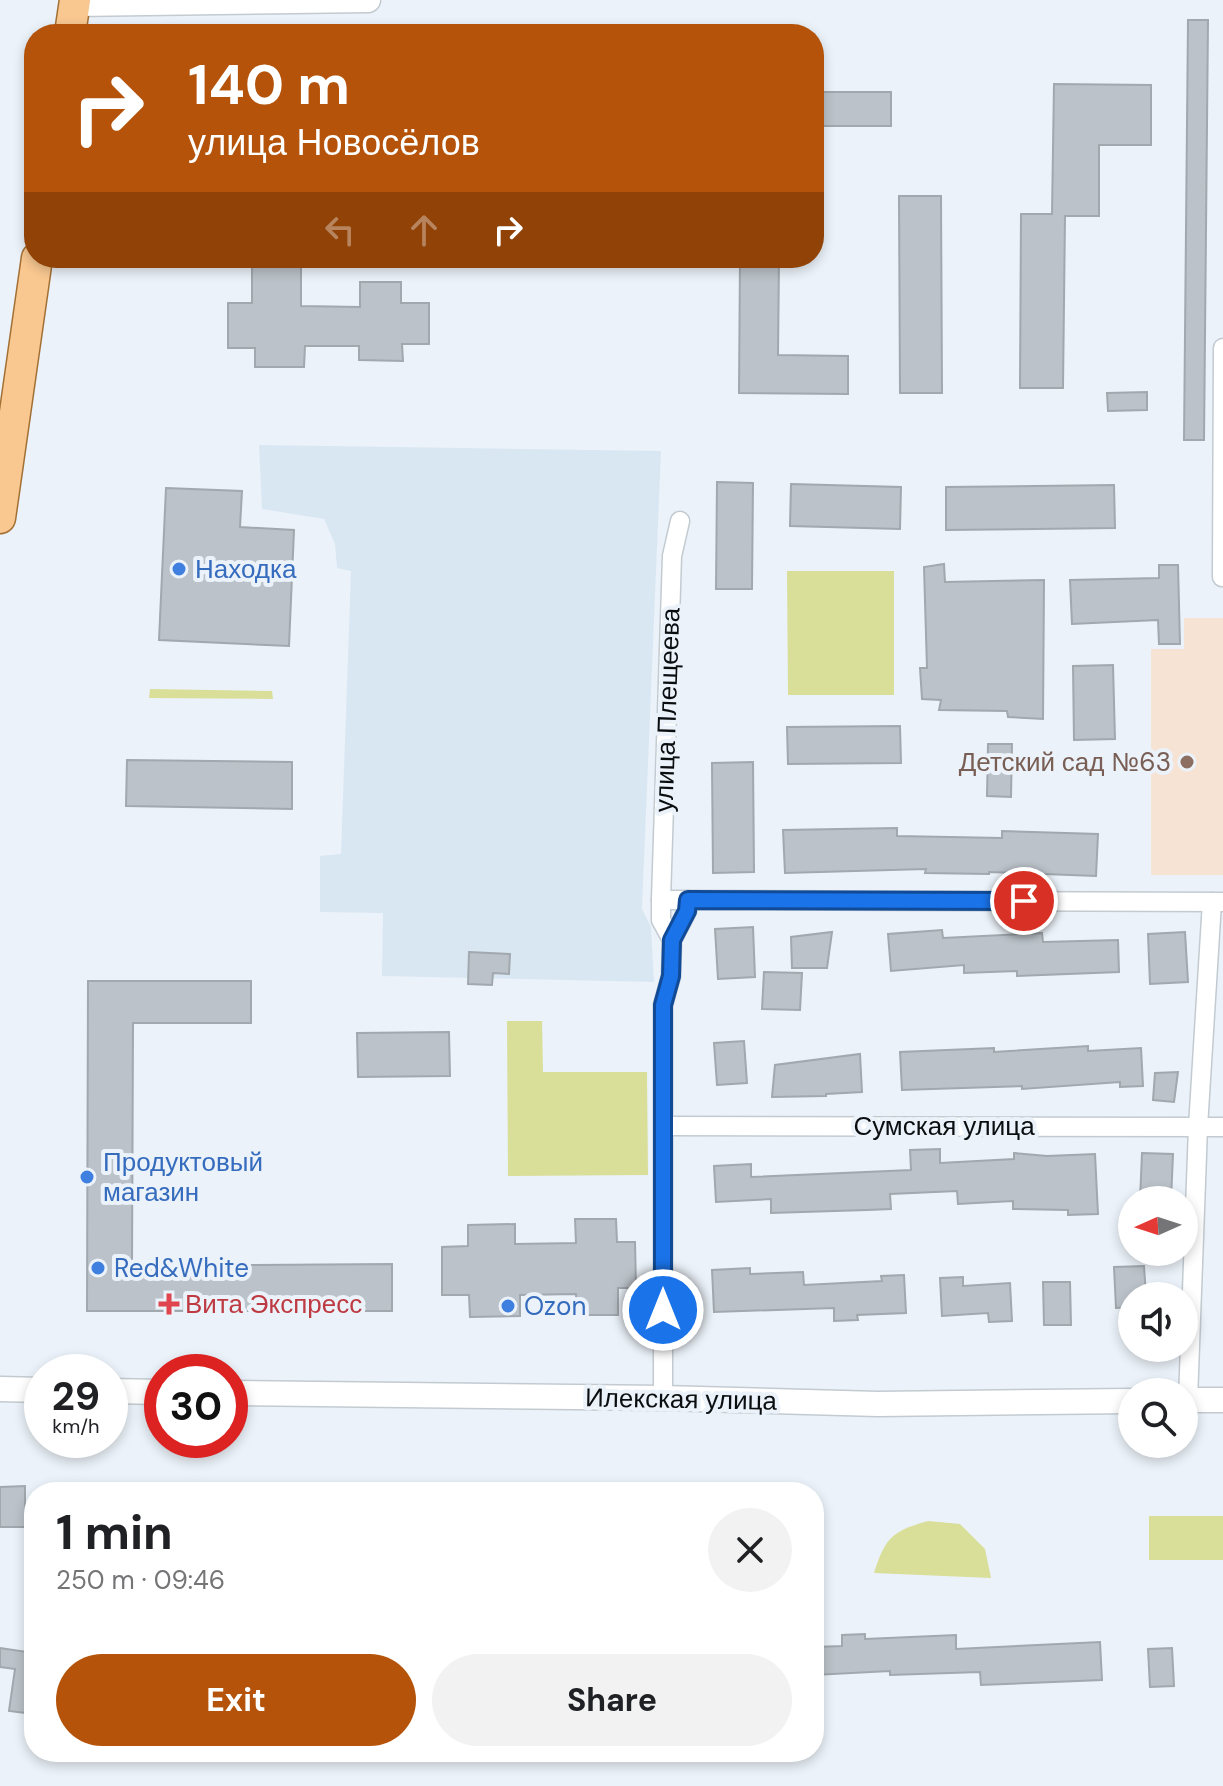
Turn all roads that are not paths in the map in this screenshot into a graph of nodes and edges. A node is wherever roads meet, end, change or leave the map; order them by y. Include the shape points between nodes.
1 (368, 0) edge
2 (75, 2) edge
3 (72, 24) edge
4 (36, 268) edge
5 (1223, 348) edge
6 (1222, 484) edge
7 (0, 518) edge
8 (680, 521) dead end
9 (1222, 577) edge
10 (661, 900) junction
11 (688, 900) junction
12 (1218, 902) edge
13 (672, 940) junction
14 (664, 1126) junction
15 (1198, 1127) junction
16 (1223, 1127) edge
17 (1187, 1378) edge
18 (0, 1389) edge
19 (24, 1390) edge
20 (248, 1393) edge
21 (663, 1398) junction
22 (1198, 1400) edge
23 (1223, 1400) edge
24 (1118, 1401) edge

1 - 2 street
2 - 3 main road
4 - 7 main road
5 - 6 street
6 - 9 street
8 - 10 street, улица Плещеева via 672,556
10 - 11 street
10 - 13 street, улица Плещеева via 661,920
11 - 12 street
11 - 13 street
12 - 15 street
13 - 14 street via 663,1005
14 - 15 street, Сумская улица
14 - 21 street
15 - 16 street, Сумская улица
15 - 17 street
18 - 19 street
20 - 21 street, Илекская улица
21 - 24 street, Илекская улица via 878,1404
22 - 23 street

